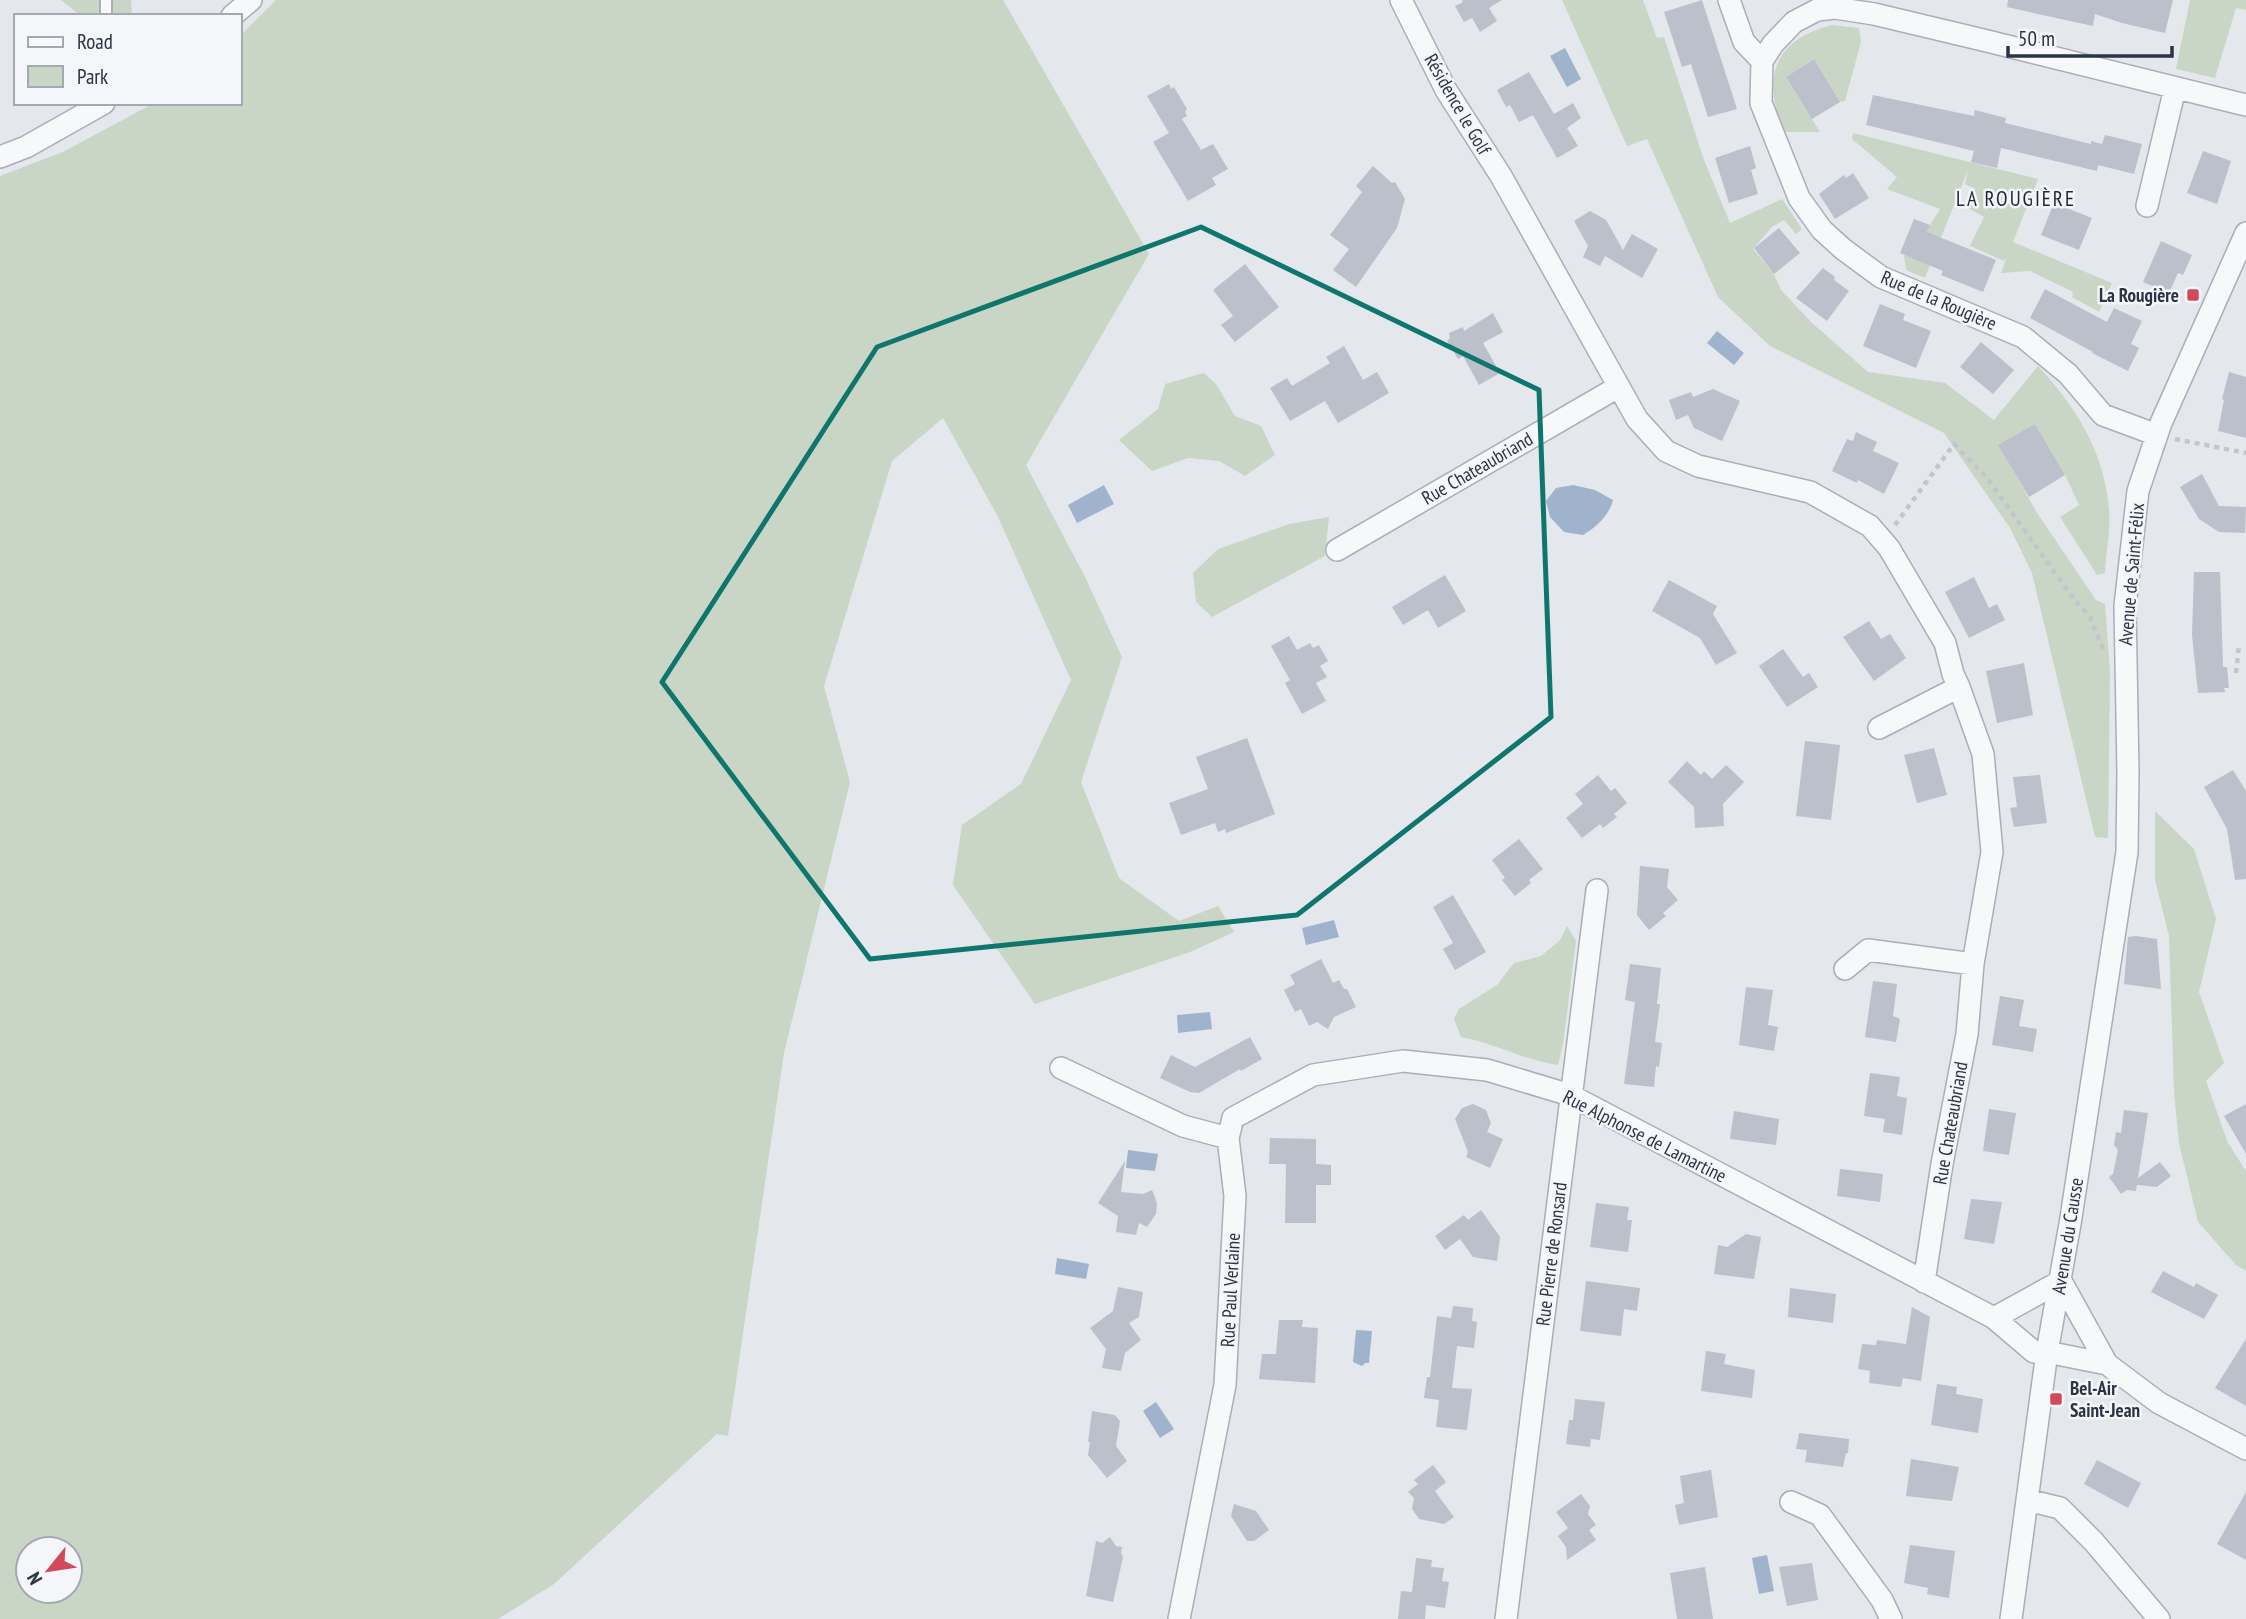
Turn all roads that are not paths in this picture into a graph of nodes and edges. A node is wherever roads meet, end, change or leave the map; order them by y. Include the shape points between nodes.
1 (251, 0) edge
2 (1401, 0) edge
3 (1729, 0) edge
4 (1797, 0) edge
5 (1817, 10) junction
6 (234, 14) edge
7 (1762, 61) junction
8 (2175, 89) junction
9 (100, 105) edge
10 (2246, 106) edge
11 (0, 157) edge
12 (2147, 206) dead end
13 (1517, 207) joint
14 (2246, 233) edge
15 (1618, 387) junction
16 (2167, 437) junction
17 (1337, 550) dead end
18 (1959, 687) junction
19 (1879, 728) dead end
20 (2127, 852) joint
21 (1597, 890) dead end
22 (1973, 964) junction
23 (1845, 970) dead end
24 (1061, 1068) dead end
25 (1570, 1095) junction
26 (1228, 1138) junction
27 (2061, 1281) junction
28 (1924, 1282) junction
29 (1994, 1318) junction
30 (2047, 1352) junction
31 (2107, 1364) junction
32 (2246, 1449) edge
33 (2027, 1500) junction
34 (1791, 1502) dead end
35 (1179, 1619) edge
36 (1506, 1619) edge
37 (1891, 1619) edge
38 (2011, 1619) edge
39 (2159, 1619) edge

1 - 6 street
2 - 13 street, Résidence le Golf via 1446,90
3 - 7 street via 1744,42
4 - 5 street
5 - 7 street via 1794,22
5 - 8 street via 1874,14
7 - 16 street, Rue de la Rougière via 1761,103 1799,198 1843,250 1881,277 2023,337 2068,374 2102,415
8 - 10 street
8 - 12 street
9 - 11 street
13 - 15 street, Rue Chateaubriand
14 - 16 street, Avenue de Saint-Félix via 2201,330
15 - 17 street, Rue Chateaubriand
15 - 18 street, Rue Chateaubriand via 1637,419 1666,451 1702,468 1810,492 1870,526 1945,643
16 - 20 street, Avenue de Saint-Félix via 2138,491 2124,606
18 - 19 street
18 - 22 street, Rue Chateaubriand via 1983,754 1992,852
20 - 27 street, Avenue du Causse
21 - 25 street, Rue Pierre de Ronsard
22 - 23 street via 1868,950
22 - 28 street, Rue Chateaubriand via 1967,1034
24 - 26 street via 1183,1126
25 - 26 street, Rue Alphonse de Lamartine via 1487,1070 1403,1061 1313,1074 1233,1118
25 - 28 street, Rue Alphonse de Lamartine
25 - 36 street, Rue Pierre de Ronsard
26 - 35 street, Rue Paul Verlaine via 1235,1196 1225,1385
27 - 29 street
27 - 30 street, Avenue du Causse
27 - 31 street
28 - 29 street, Rue Alphonse de Lamartine
29 - 30 street, Rue Alphonse de Lamartine via 2034,1352
30 - 31 street, Rue Alphonse de Lamartine
30 - 33 street, Avenue du Causse
31 - 32 street via 2159,1403
33 - 38 street, Avenue du Causse
33 - 39 street via 2060,1508
34 - 37 street via 1820,1515

